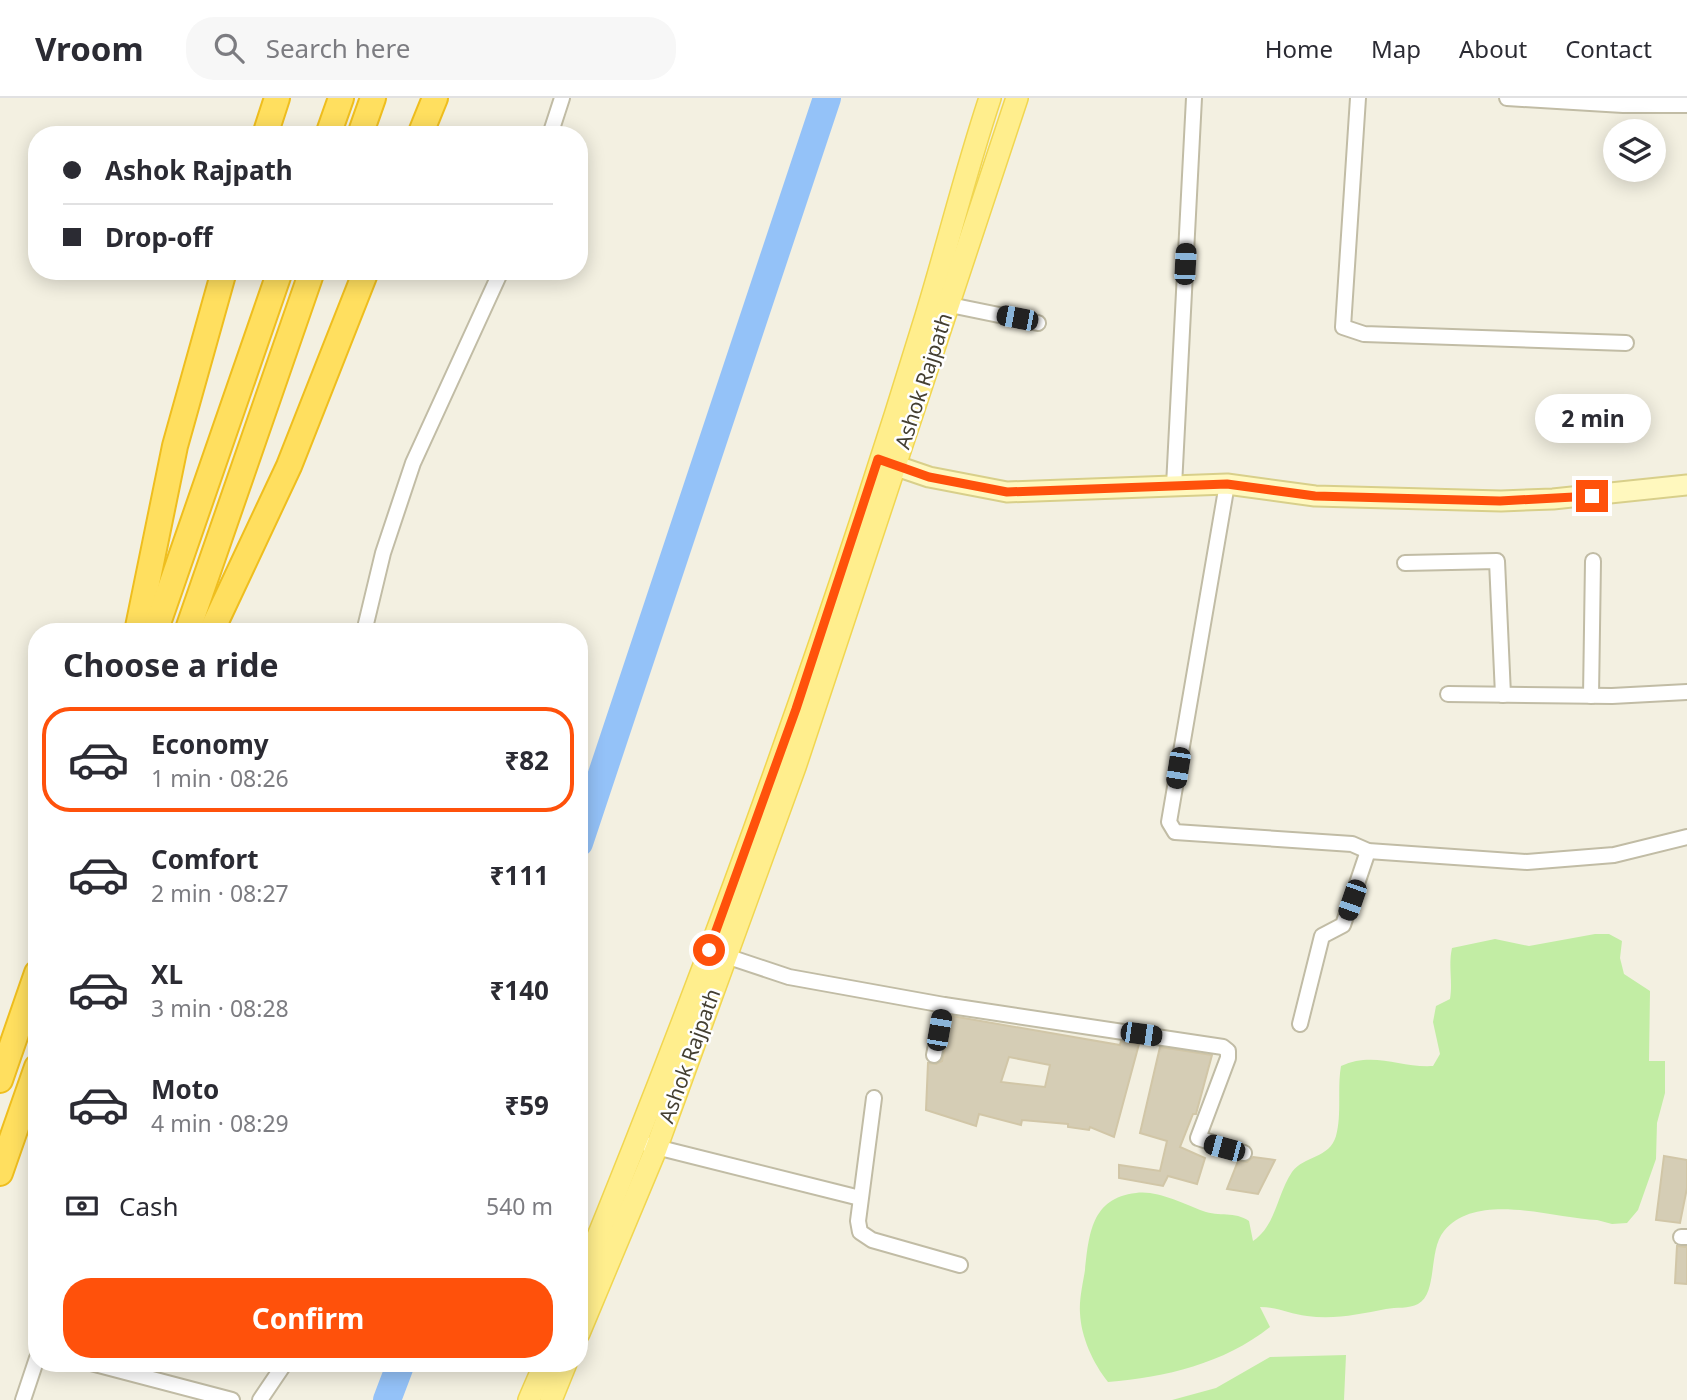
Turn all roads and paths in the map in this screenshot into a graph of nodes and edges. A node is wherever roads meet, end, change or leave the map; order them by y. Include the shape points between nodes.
1 (277, 98) edge
2 (341, 98) edge
3 (373, 98) edge
4 (435, 98) edge
5 (562, 98) edge
6 (990, 98) edge
7 (1017, 98) edge
8 (1194, 98) edge
9 (1358, 98) edge
10 (1507, 98) edge
11 (1687, 104) edge
12 (268, 126) edge
13 (331, 126) edge
14 (363, 126) edge
15 (424, 126) edge
16 (553, 126) edge
17 (221, 280) edge
18 (277, 280) edge
19 (309, 280) edge
20 (362, 280) edge
21 (496, 280) edge
22 (950, 305) junction
23 (1038, 323) dead end
24 (1626, 343) dead end
25 (887, 462) junction
26 (1227, 484) junction
27 (1174, 485) junction
28 (1687, 485) edge
29 (1593, 561) dead end
30 (1405, 563) dead end
31 (139, 623) edge
32 (158, 623) edge
33 (190, 623) edge
34 (215, 623) edge
35 (366, 623) edge
36 (1687, 692) edge
37 (1448, 694) dead end
38 (1503, 695) junction
39 (1591, 695) junction
40 (1687, 837) edge
41 (1368, 851) junction
42 (718, 953) junction
43 (28, 1000) edge
44 (944, 1005) junction
45 (1300, 1024) dead end
46 (934, 1055) dead end
47 (0, 1080) edge
48 (28, 1093) edge
49 (874, 1098) dead end
50 (647, 1144) junction
51 (1244, 1153) dead end
52 (0, 1173) edge
53 (860, 1198) junction
54 (588, 1265) edge
55 (960, 1265) dead end
56 (588, 1308) edge
57 (32, 1372) edge
58 (125, 1372) edge
59 (279, 1372) edge
60 (541, 1372) edge
61 (562, 1372) edge
62 (23, 1400) edge
63 (232, 1400) edge
64 (260, 1400) edge
65 (529, 1400) edge
66 (551, 1400) edge

1 - 12 highway
2 - 13 highway
3 - 14 highway
4 - 15 highway
5 - 16 street
6 - 25 main road, Ashok Rajpath
7 - 22 main road, Ashok Rajpath
8 - 27 street
9 - 24 street via 1343,327 1364,334
10 - 11 street
17 - 31 highway via 175,446
18 - 32 highway
19 - 33 highway
20 - 34 highway via 289,466
21 - 35 street via 413,463 383,553
22 - 23 street
22 - 25 main road, Ashok Rajpath
25 - 27 street via 929,477 1007,492
25 - 42 main road, Ashok Rajpath via 795,766
26 - 27 street
26 - 28 street via 1315,496 1500,501
26 - 41 street via 1170,828 1182,834 1352,844
29 - 39 street
30 - 38 street via 1497,561
36 - 39 street
37 - 38 street
38 - 39 street
40 - 41 street via 1614,855 1527,862
41 - 45 street via 1343,925 1322,936
42 - 44 street via 789,977
42 - 50 main road, Ashok Rajpath
43 - 47 highway
44 - 46 street
44 - 51 street via 1223,1046 1228,1058 1198,1138
48 - 52 highway
49 - 53 street
50 - 53 street
50 - 54 main road, Ashok Rajpath
50 - 56 main road, Ashok Rajpath
53 - 55 street via 858,1221 864,1237
57 - 62 street
58 - 63 street
59 - 64 street
60 - 65 main road
61 - 66 main road

